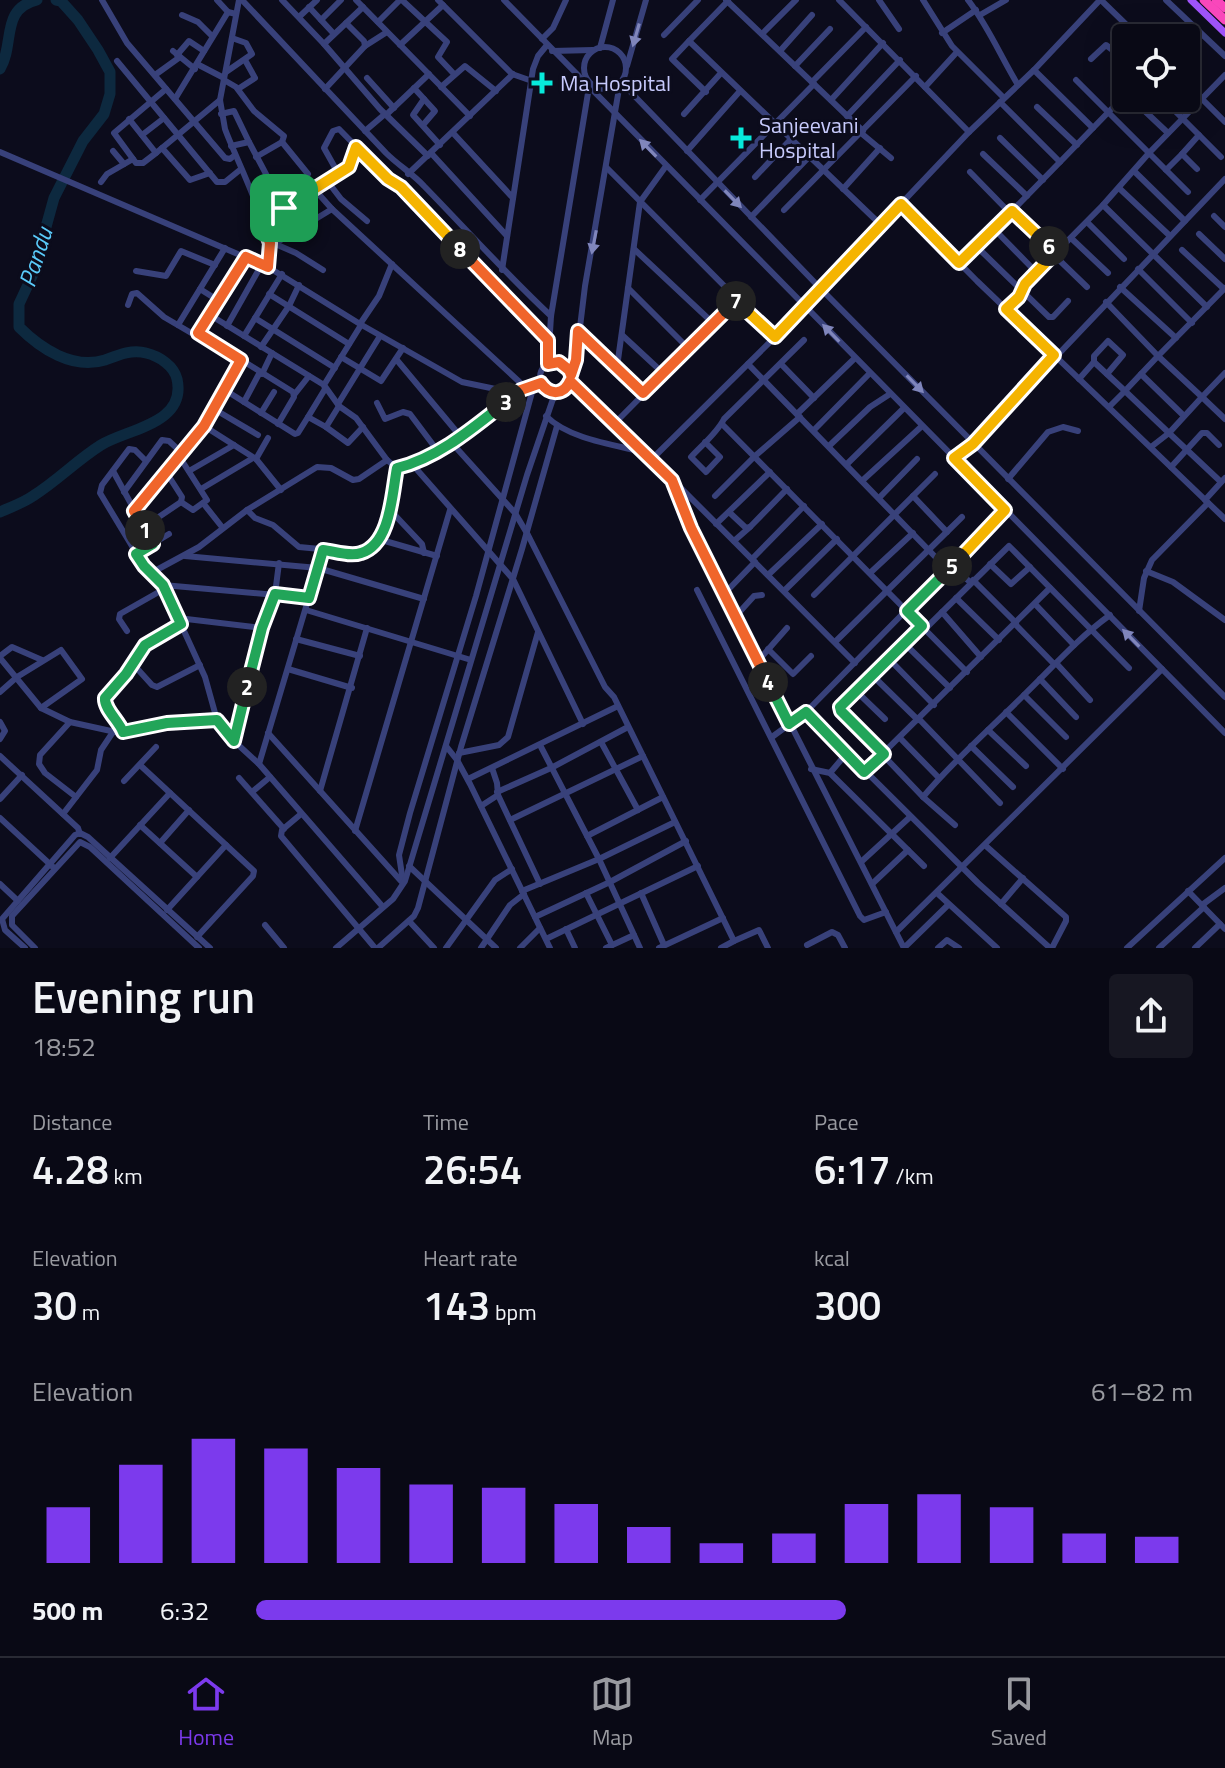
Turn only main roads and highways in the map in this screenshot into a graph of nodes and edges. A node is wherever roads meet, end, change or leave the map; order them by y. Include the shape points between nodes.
1 (1191, 0) edge
2 (1204, 0) edge
3 (1216, 0) edge
4 (1225, 8) edge
5 (1225, 20) edge
6 (1225, 33) edge

1 - 6 main road
2 - 5 highway
3 - 4 highway

